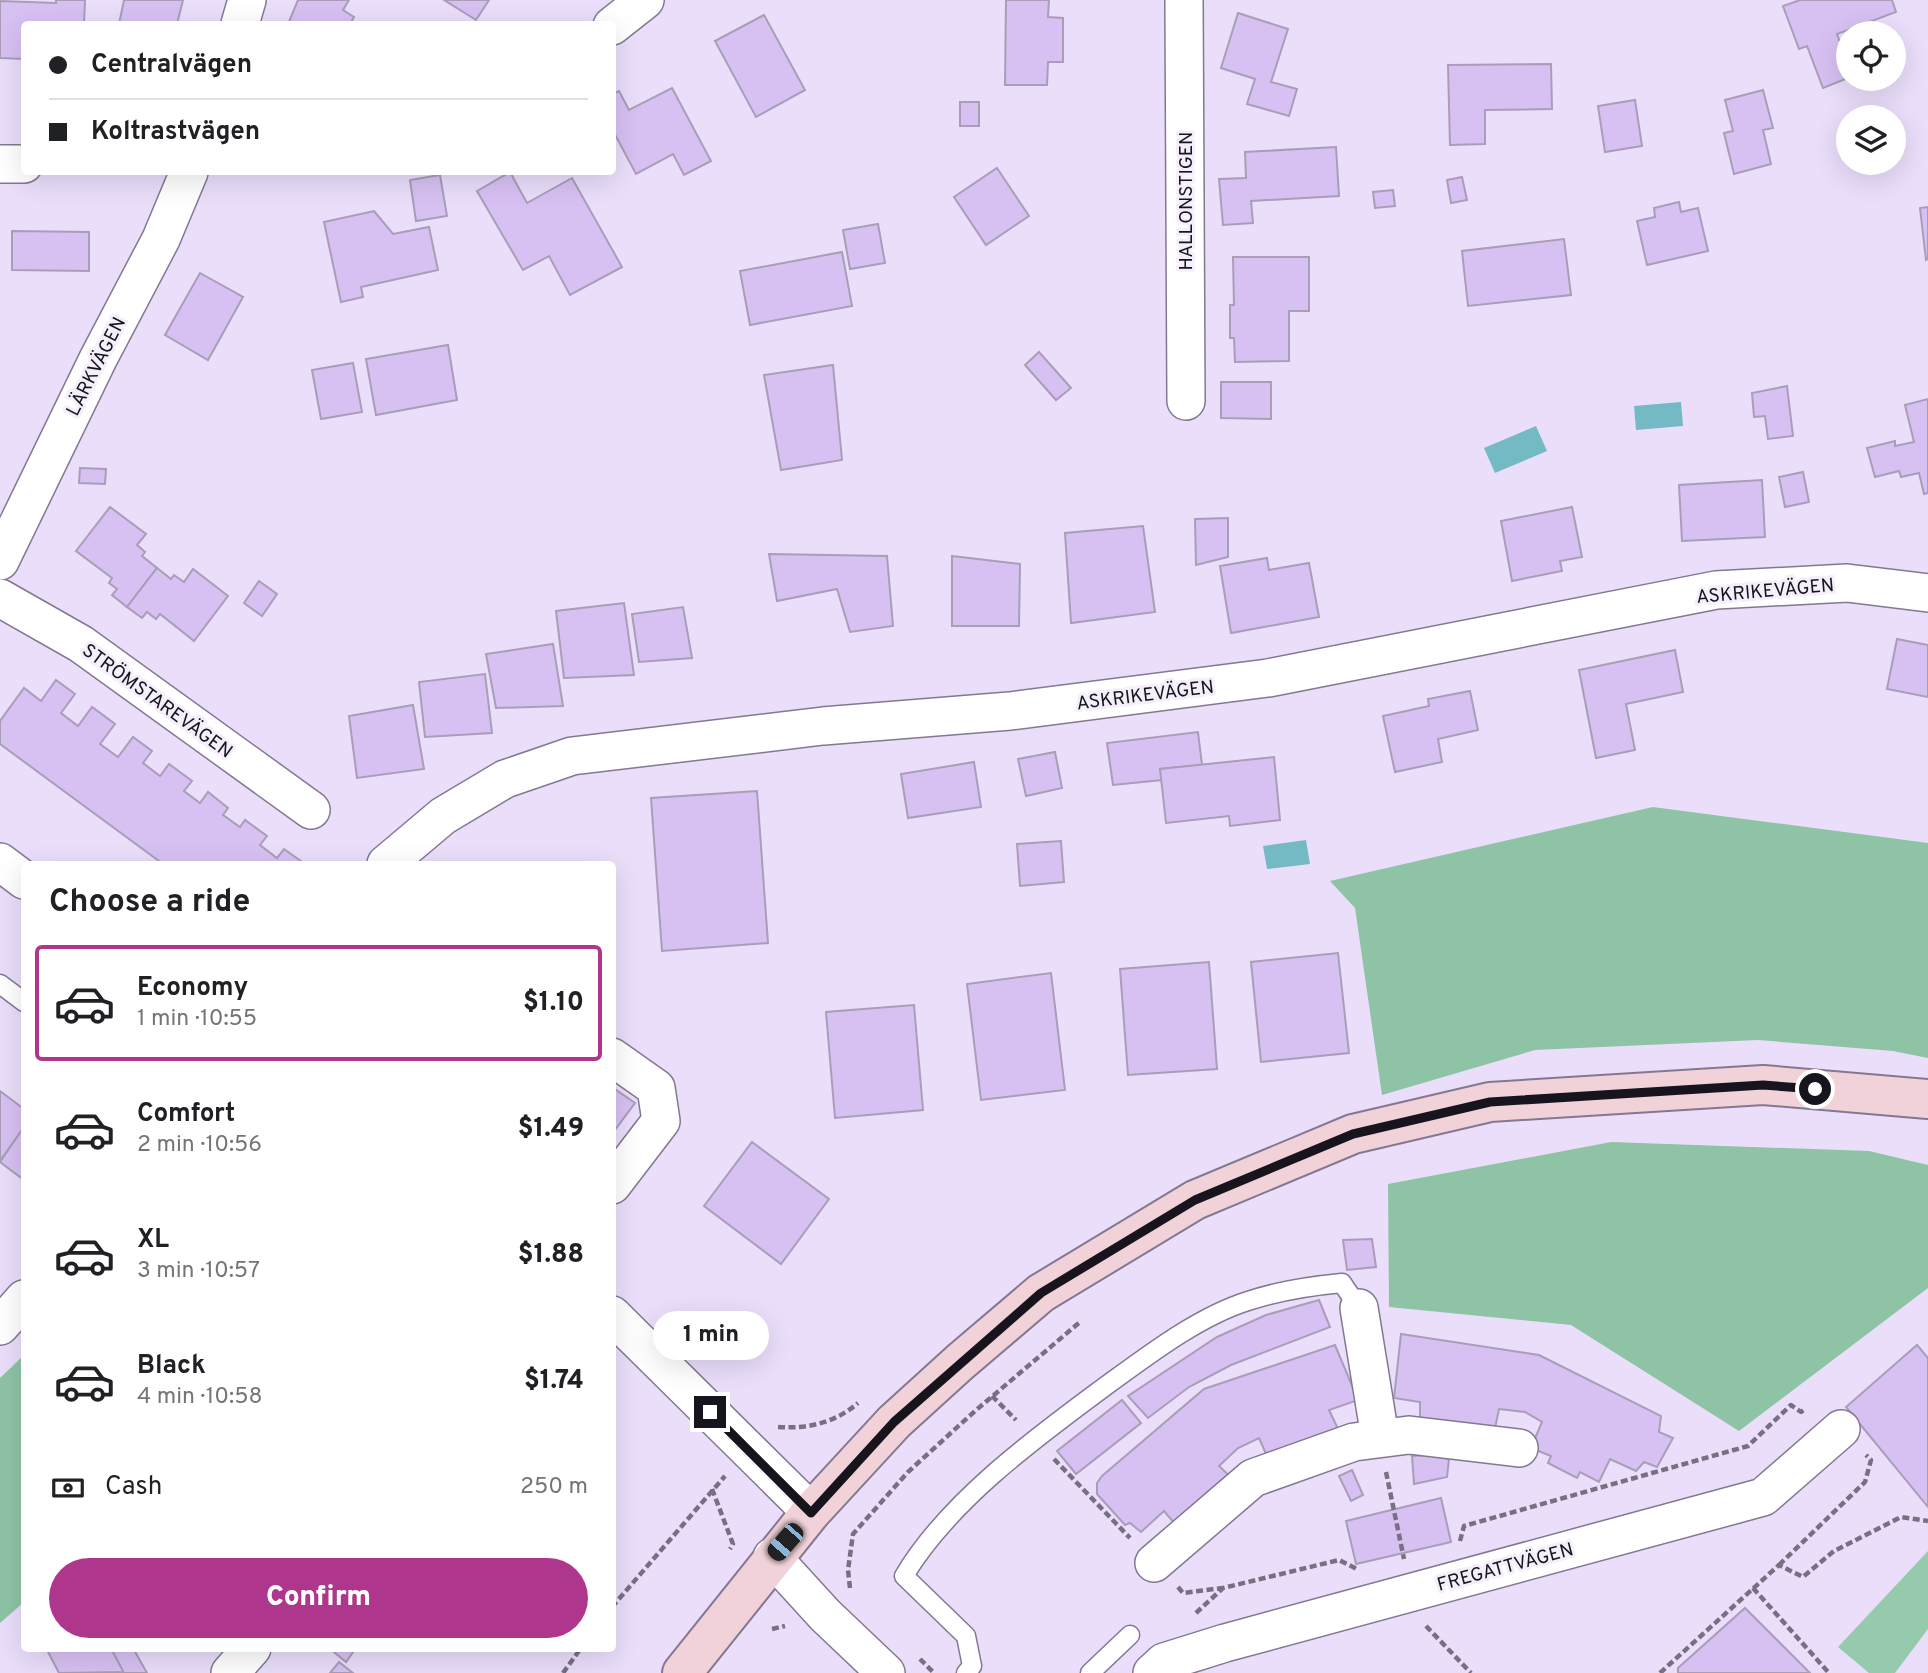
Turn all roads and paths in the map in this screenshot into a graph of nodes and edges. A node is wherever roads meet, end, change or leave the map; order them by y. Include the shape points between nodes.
1 (247, 0) edge
2 (645, 0) edge
3 (1184, 0) edge
4 (241, 21) edge
5 (616, 23) edge
6 (0, 164) edge
7 (21, 164) edge
8 (188, 175) edge
9 (1186, 401) dead end
10 (0, 561) edge
11 (1928, 593) edge
12 (0, 598) edge
13 (311, 810) dead end
14 (390, 861) edge
15 (0, 862) edge
16 (21, 878) edge
17 (0, 984) edge
18 (21, 1000) edge
19 (616, 1060) edge
20 (1928, 1099) edge
21 (616, 1180) edge
22 (21, 1302) edge
23 (1359, 1308) joint
24 (616, 1319) edge
25 (1080, 1322) dead end
26 (0, 1326) edge
27 (992, 1396) junction
28 (1841, 1429) dead end
29 (1380, 1437) junction
30 (1034, 1439) junction
31 (1519, 1448) dead end
32 (1389, 1487) dead end
33 (712, 1489) dead end
34 (811, 1513) junction
35 (1928, 1521) edge
36 (1403, 1553) dead end
37 (726, 1555) dead end
38 (772, 1557) junction
39 (1154, 1563) junction
40 (1223, 1588) dead end
41 (1753, 1588) junction
42 (858, 1595) dead end
43 (1130, 1635) dead end
44 (248, 1652) edge
45 (578, 1652) edge
46 (900, 1663) edge
47 (230, 1673) edge
48 (563, 1673) edge
49 (682, 1673) edge
50 (934, 1673) edge
51 (966, 1673) edge
52 (1090, 1673) edge
53 (1153, 1673) edge
54 (1660, 1673) edge
55 (1829, 1673) edge

1 - 4 street
2 - 5 street
3 - 9 street, HALLONSTIGEN
6 - 7 street
8 - 10 street, LÄRKVÄGEN via 161,239 97,359
11 - 14 street, ASKRIKEVÄGEN via 1847,583 1717,590 1268,678 1010,711 823,726 572,756 505,779 443,816
12 - 13 street, STRÖMSTAREVÄGEN via 81,644
15 - 16 street
17 - 18 lane
19 - 21 street via 656,1088 661,1121
20 - 34 street via 1763,1085 1490,1102 1353,1134 1195,1200 1041,1293 894,1422
22 - 26 street
23 - 29 street
23 - 30 lane via 1342,1283 1246,1301 1166,1342
24 - 34 street
25 - 27 path
27 - 30 path
27 - 42 path via 908,1472 853,1534 849,1587
28 - 53 street, FREGATTVÄGEN via 1763,1497 1225,1643 1164,1662
29 - 31 street via 1409,1435
29 - 39 street via 1253,1478
30 - 39 path
30 - 51 lane via 920,1549 904,1576 966,1636 972,1667
32 - 36 path
33 - 37 path via 733,1544
34 - 38 street
35 - 41 path via 1901,1517 1834,1552 1803,1577 1779,1565
38 - 46 street via 825,1615
38 - 49 street
39 - 40 path via 1183,1593
41 - 54 path
41 - 55 path
43 - 52 lane
44 - 47 street
45 - 48 path
46 - 50 path

